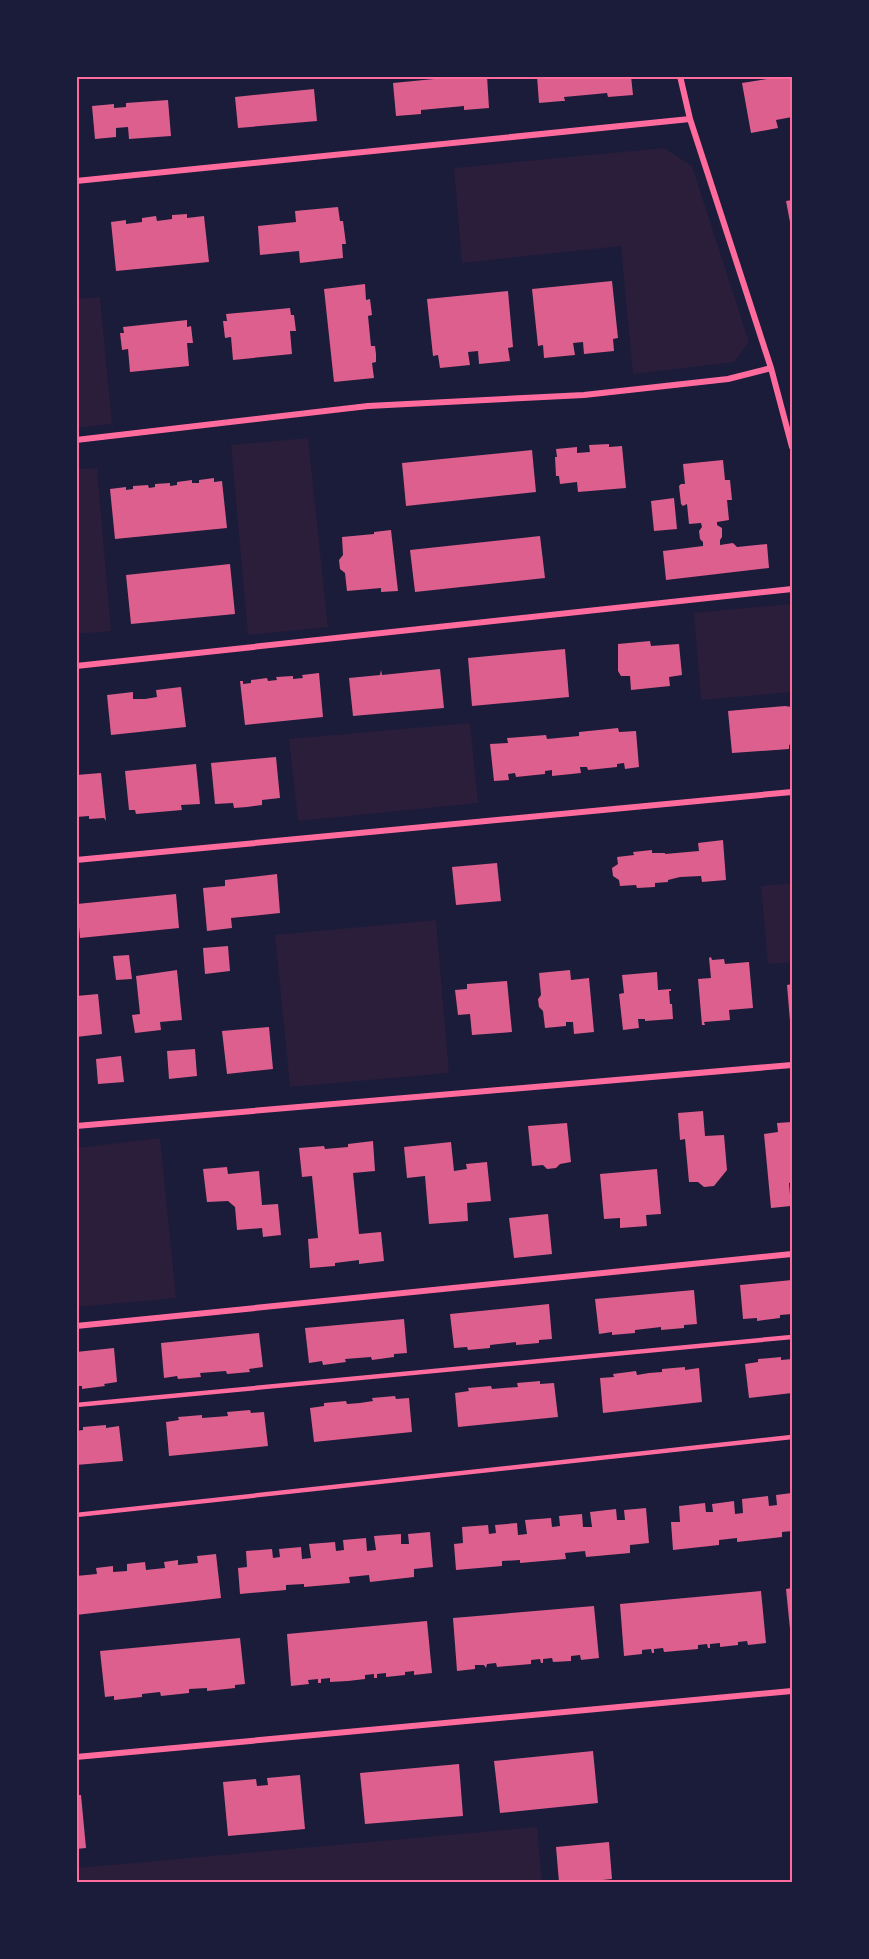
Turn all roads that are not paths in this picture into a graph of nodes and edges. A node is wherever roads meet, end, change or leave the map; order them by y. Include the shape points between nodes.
1 (680, 76) edge
2 (690, 119) junction
3 (76, 181) edge
4 (771, 368) junction
5 (76, 440) edge
6 (792, 447) edge
7 (792, 589) edge
8 (76, 666) edge
9 (792, 792) edge
10 (76, 860) edge
11 (792, 1065) edge
12 (76, 1126) edge
13 (792, 1254) edge
14 (76, 1326) edge
15 (792, 1337) edge
16 (76, 1405) edge
17 (792, 1437) edge
18 (76, 1515) edge
19 (792, 1691) edge
20 (76, 1757) edge

1 - 2 street
2 - 3 street
2 - 4 street
4 - 5 street via 728,379 584,395 368,406
4 - 6 street
7 - 8 street
9 - 10 street
11 - 12 street
13 - 14 street
15 - 16 lane
17 - 18 lane
19 - 20 street

